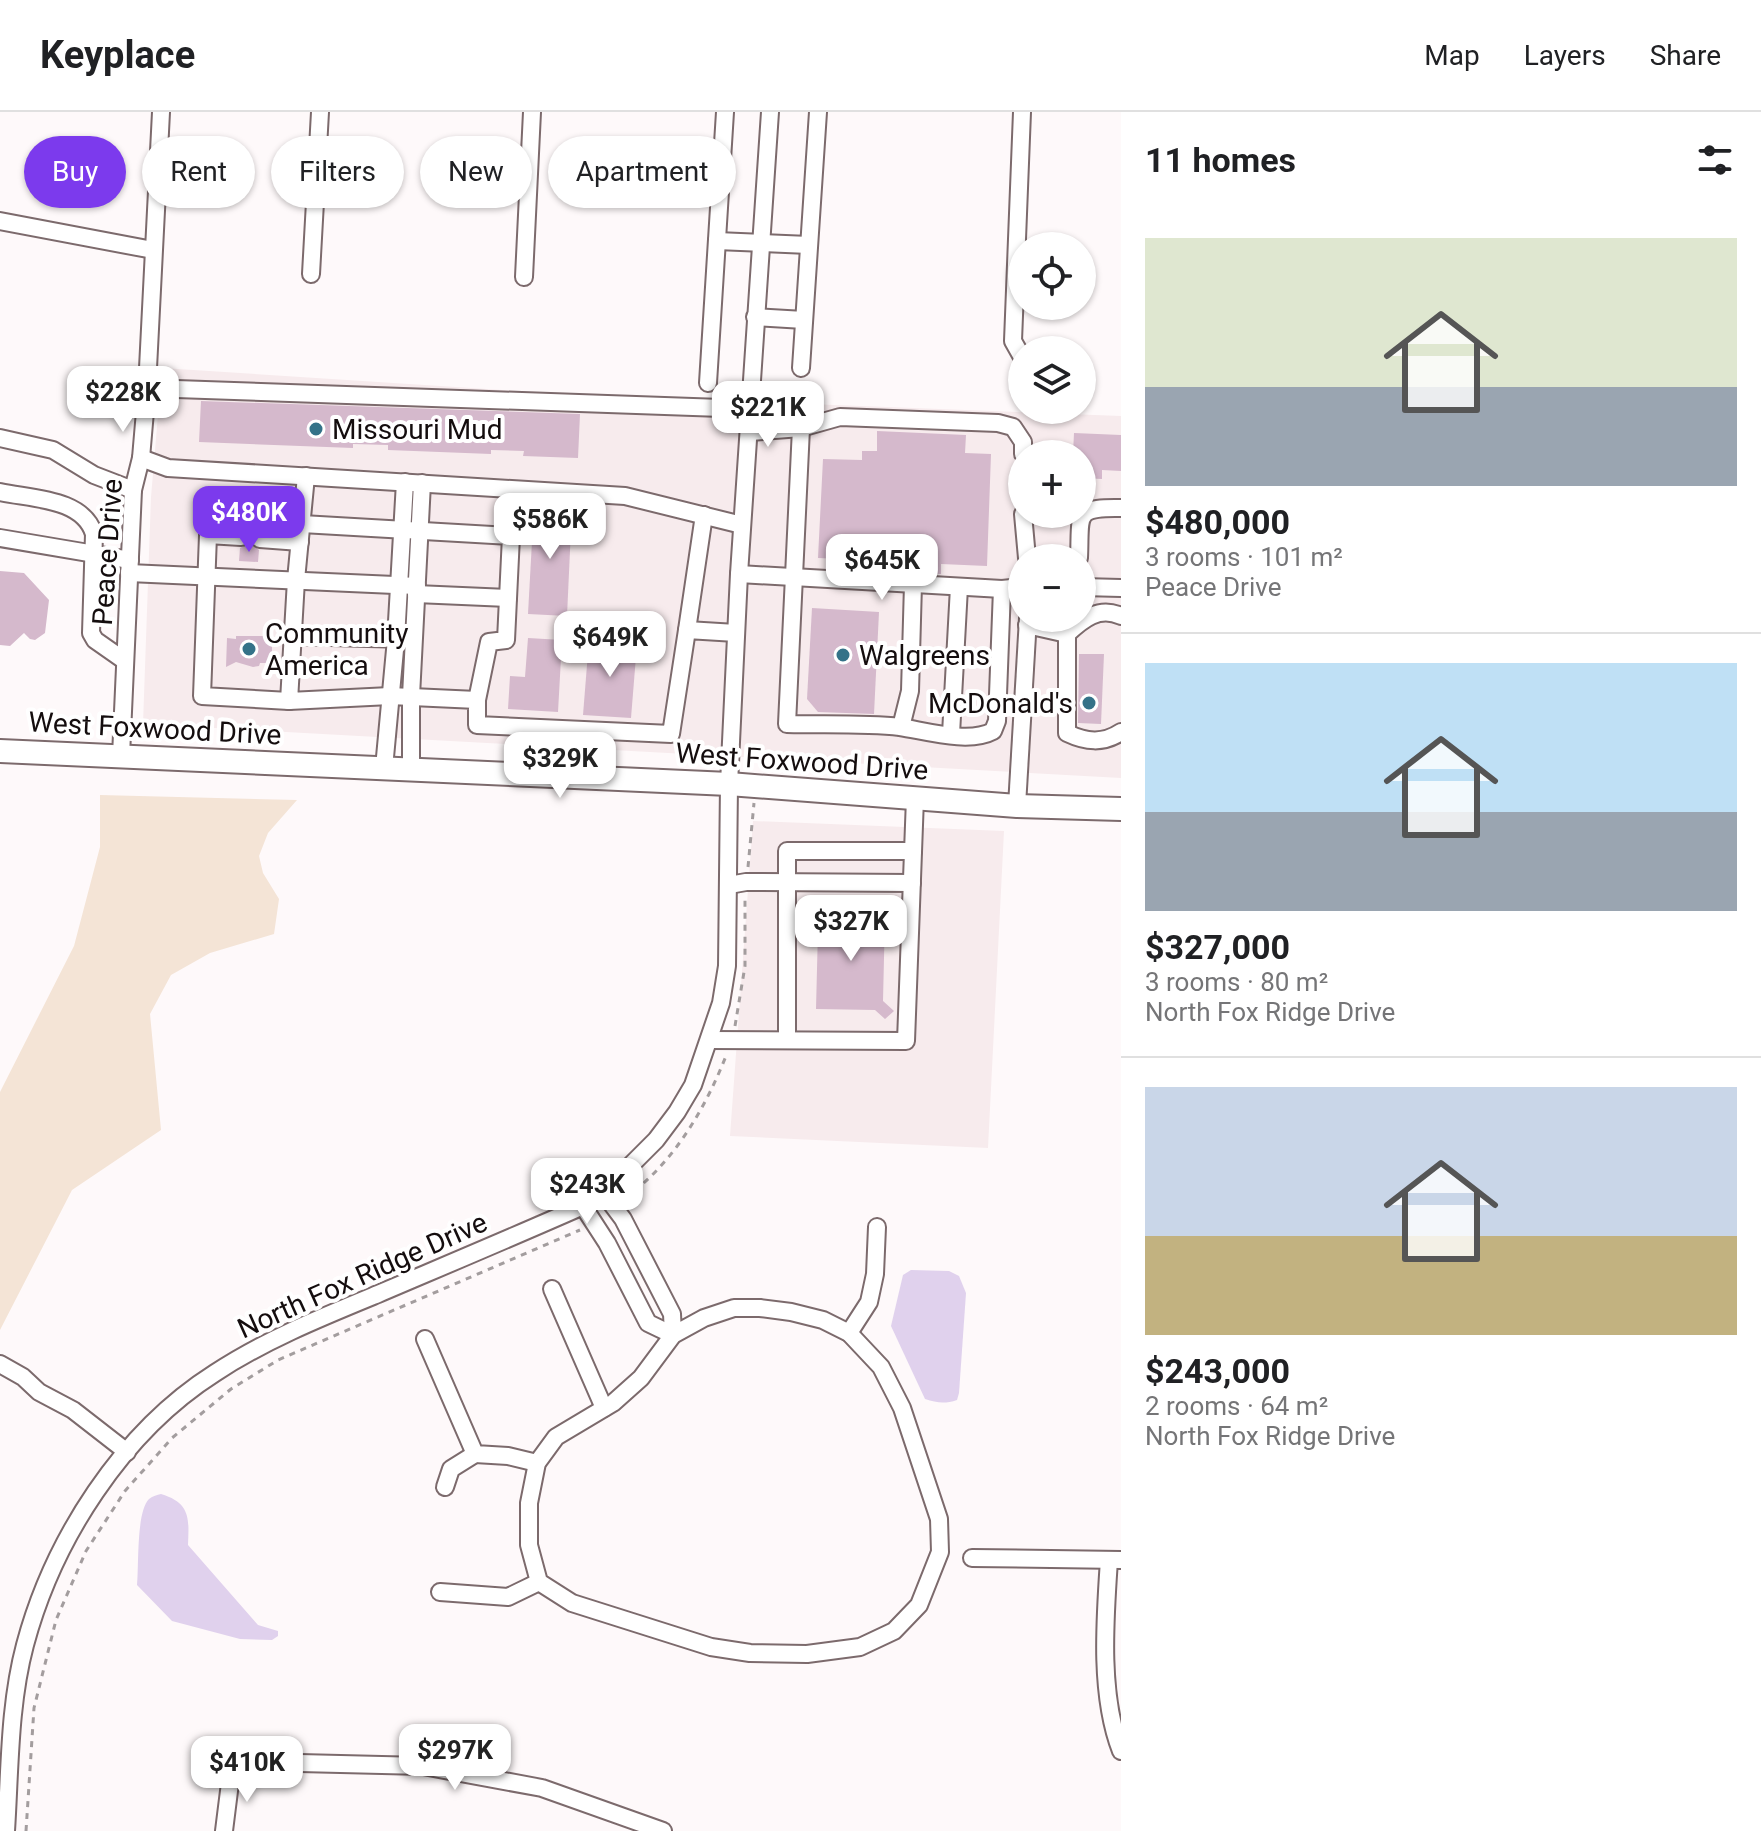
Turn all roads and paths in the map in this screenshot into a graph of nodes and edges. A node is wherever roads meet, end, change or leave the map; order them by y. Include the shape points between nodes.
1 (161, 112) edge
2 (320, 112) edge
3 (532, 112) edge
4 (725, 112) edge
5 (770, 112) edge
6 (818, 112) edge
7 (1022, 112) edge
8 (0, 221) edge
9 (717, 241) junction
10 (760, 244) junction
11 (809, 245) junction
12 (153, 250) junction
13 (311, 274) dead end
14 (524, 277) dead end
15 (755, 317) junction
16 (804, 320) junction
17 (1013, 336) edge
18 (801, 368) dead end
19 (708, 383) dead end
20 (147, 388) junction
21 (750, 409) junction
22 (801, 428) junction
23 (750, 432) junction
24 (0, 438) edge
25 (1022, 440) edge
26 (141, 458) junction
27 (306, 476) junction
28 (414, 483) junction
29 (133, 490) junction
30 (0, 492) edge
31 (1121, 508) edge
32 (704, 515) junction
33 (742, 525) junction
34 (412, 531) junction
35 (301, 533) junction
36 (241, 537) dead end
37 (0, 538) edge
38 (260, 539) dead end
39 (1080, 544) edge
40 (94, 554) junction
41 (130, 566) junction
42 (739, 574) junction
43 (205, 576) junction
44 (793, 577) junction
45 (296, 580) junction
46 (913, 584) junction
47 (959, 587) junction
48 (1096, 587) edge
49 (411, 588) junction
50 (1008, 588) edge
51 (1121, 588) edge
52 (1002, 589) junction
53 (508, 598) junction
54 (1121, 616) edge
55 (687, 630) junction
56 (1026, 632) edge
57 (1060, 632) edge
58 (736, 633) junction
59 (1067, 634) junction
60 (292, 636) junction
61 (396, 639) junction
62 (414, 640) junction
63 (125, 661) junction
64 (390, 696) junction
65 (411, 696) junction
66 (477, 700) junction
67 (289, 701) junction
68 (901, 727) junction
69 (1121, 732) edge
70 (951, 734) junction
71 (0, 751) edge
72 (121, 756) junction
73 (384, 768) junction
74 (411, 770) junction
75 (729, 784) junction
76 (754, 786) junction
77 (915, 798) junction
78 (1017, 806) junction
79 (1121, 809) edge
80 (913, 851) junction
81 (786, 883) junction
82 (912, 883) junction
83 (738, 884) junction
84 (709, 1040) junction
85 (731, 1040) junction
86 (787, 1040) junction
87 (602, 1191) junction
88 (583, 1206) junction
89 (614, 1207) junction
90 (594, 1220) junction
91 (877, 1227) dead end
92 (552, 1289) dead end
93 (849, 1333) junction
94 (673, 1335) junction
95 (425, 1339) dead end
96 (0, 1364) edge
97 (604, 1408) junction
98 (127, 1452) junction
99 (475, 1454) junction
100 (537, 1463) junction
101 (445, 1487) dead end
102 (972, 1558) dead end
103 (1115, 1560) edge
104 (539, 1582) junction
105 (440, 1592) dead end
106 (1121, 1751) edge
107 (6, 1831) edge
108 (26, 1831) edge
109 (224, 1831) edge
110 (663, 1831) edge

1 - 12 street, Peace Drive
2 - 13 street
3 - 14 street
4 - 9 street
5 - 10 street, North Fox Ridge Drive
6 - 11 street
7 - 17 street
8 - 12 street
9 - 10 street
9 - 19 street
10 - 11 street
10 - 15 street, North Fox Ridge Drive
11 - 16 street
12 - 20 street, Peace Drive
15 - 16 street
15 - 21 street, North Fox Ridge Drive
16 - 18 street
20 - 21 street
20 - 26 street, Peace Drive
21 - 23 street, North Fox Ridge Drive
22 - 23 street
22 - 25 street via 840,417 998,423 1013,427
22 - 44 street
23 - 33 street, North Fox Ridge Drive
24 - 29 street via 53,450 94,475
26 - 27 street via 168,468
26 - 29 street, Peace Drive
27 - 28 street
27 - 35 street
28 - 32 street via 625,496
28 - 34 street
29 - 41 street, Peace Drive
30 - 40 street via 67,506 81,514 91,524
31 - 39 street via 1087,510 1081,516
32 - 33 street
32 - 55 street
33 - 42 street, North Fox Ridge Drive
34 - 35 street
34 - 49 street
34 - 53 street via 511,536
35 - 38 street
35 - 45 street
36 - 43 street via 208,535
37 - 40 street
40 - 41 street
40 - 63 street via 91,633
41 - 43 street
41 - 63 street, Peace Drive
42 - 44 street
42 - 58 street, North Fox Ridge Drive
43 - 45 street
43 - 67 street via 202,696
44 - 46 street
44 - 68 street via 787,724
45 - 49 street
45 - 60 street
46 - 47 street
46 - 68 street via 910,691
47 - 52 street
47 - 70 street
48 - 51 street
49 - 53 street
49 - 61 street
49 - 62 street
50 - 52 street
52 - 70 street via 997,721 984,736
53 - 66 street via 506,640 489,642
54 - 59 street via 1088,616
55 - 58 street
55 - 66 street via 671,734 477,725
56 - 78 street
57 - 59 street
58 - 75 street, North Fox Ridge Drive
59 - 69 street via 1067,733 1084,741
60 - 61 street
60 - 67 street
61 - 62 street
61 - 64 street
62 - 65 street
63 - 72 street, Peace Drive
64 - 65 street
64 - 67 street
64 - 73 street
65 - 66 street
65 - 74 street
68 - 70 street
71 - 72 main road, West Foxwood Drive
72 - 73 main road, West Foxwood Drive
73 - 74 main road, West Foxwood Drive
74 - 75 main road, West Foxwood Drive
75 - 76 main road, West Foxwood Drive
75 - 83 street, North Fox Ridge Drive
76 - 77 main road, West Foxwood Drive
76 - 83 path
77 - 78 main road, West Foxwood Drive
77 - 80 street
78 - 79 main road, West Foxwood Drive
80 - 81 street via 787,851
80 - 82 street
81 - 82 street
81 - 83 street
81 - 86 street
82 - 86 street via 906,1041
83 - 84 street, North Fox Ridge Drive via 721,1003
83 - 85 path via 745,966
84 - 85 street
84 - 87 street, North Fox Ridge Drive via 677,1112 656,1140
85 - 86 street
85 - 89 path via 700,1113 671,1154
87 - 88 street, North Fox Ridge Drive
87 - 89 street
88 - 90 street
88 - 98 street, North Fox Ridge Drive via 258,1348 188,1393
89 - 94 street via 672,1314
90 - 94 street via 648,1323
90 - 108 path via 573,1234 278,1360 231,1389 172,1438 125,1491 94,1539 56,1620 34,1708
91 - 93 street via 869,1302
92 - 97 street
93 - 94 street via 823,1320 734,1308
93 - 104 street via 881,1367 902,1408 939,1519 940,1552 932,1577 919,1605 894,1631 860,1647 807,1654 750,1653 711,1647 572,1603
94 - 97 street via 641,1378
95 - 99 street
96 - 98 street
97 - 100 street via 556,1437
98 - 107 street, North Fox Ridge Drive via 78,1520 37,1607 14,1699
99 - 100 street
99 - 101 street via 451,1469
100 - 104 street via 529,1503 529,1545
102 - 103 street
103 - 106 street via 1106,1610 1106,1659
104 - 105 street via 508,1597
109 - 110 street via 230,1783 240,1766 258,1762 423,1766 542,1788

